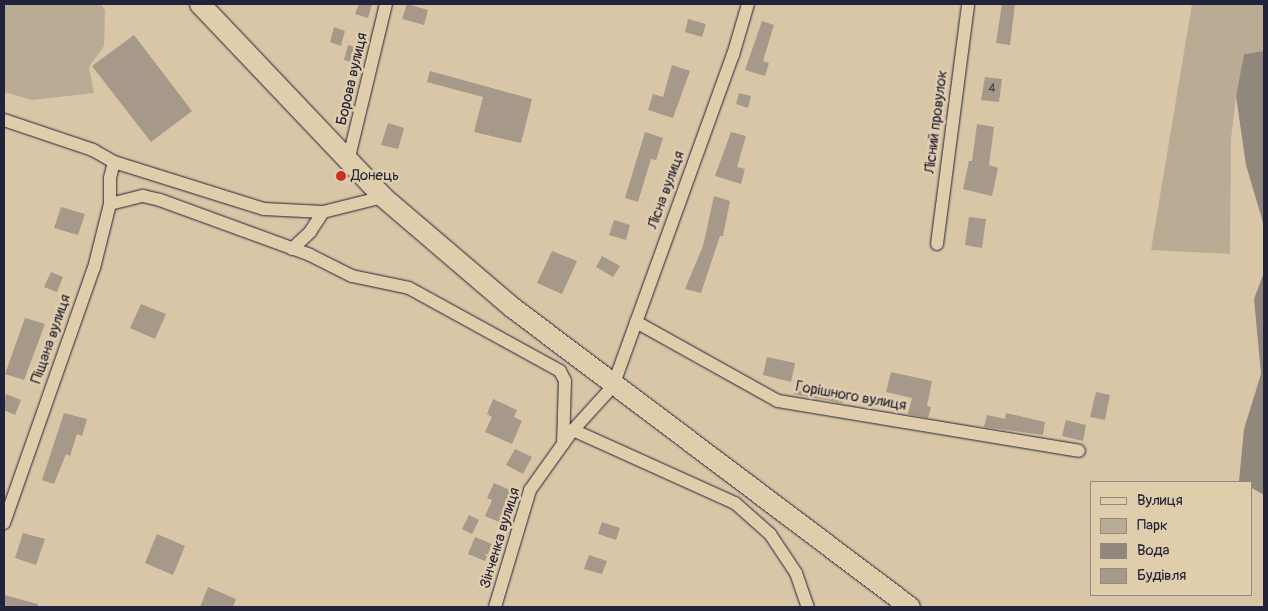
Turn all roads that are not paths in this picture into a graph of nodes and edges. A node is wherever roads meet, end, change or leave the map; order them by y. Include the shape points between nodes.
1 (200, 4) edge
2 (386, 4) edge
3 (748, 4) edge
4 (968, 4) edge
5 (4, 120) edge
6 (348, 161) junction
7 (114, 162) junction
8 (384, 197) junction
9 (110, 204) junction
10 (323, 212) junction
11 (936, 244) dead end
12 (292, 249) junction
13 (636, 322) junction
14 (613, 386) junction
15 (573, 430) junction
16 (563, 444) junction
17 (1079, 451) dead end
18 (4, 523) edge
19 (806, 606) edge
20 (495, 607) edge
21 (910, 607) edge

1 - 6 highway
2 - 6 street, Борова вулиця
3 - 13 street, Лісна вулиця via 733,55
4 - 11 street, Лісний провулок
5 - 7 street via 93,150
6 - 8 highway
7 - 9 street, Піщана вулиця
7 - 10 street via 264,209
8 - 10 street
8 - 14 highway via 513,308
9 - 12 street via 143,196 160,200
9 - 18 street, Піщана вулиця via 94,268
10 - 12 street via 310,232
12 - 16 street via 352,276 409,288 560,371 564,381
13 - 14 street, Лісна вулиця
13 - 17 street, Горішного вулиця via 778,401
14 - 15 street, Зінченка вулиця
14 - 21 highway
15 - 16 street, Зінченка вулиця
15 - 19 street via 735,503 770,534 796,573
16 - 20 street, Зінченка вулиця via 530,490

